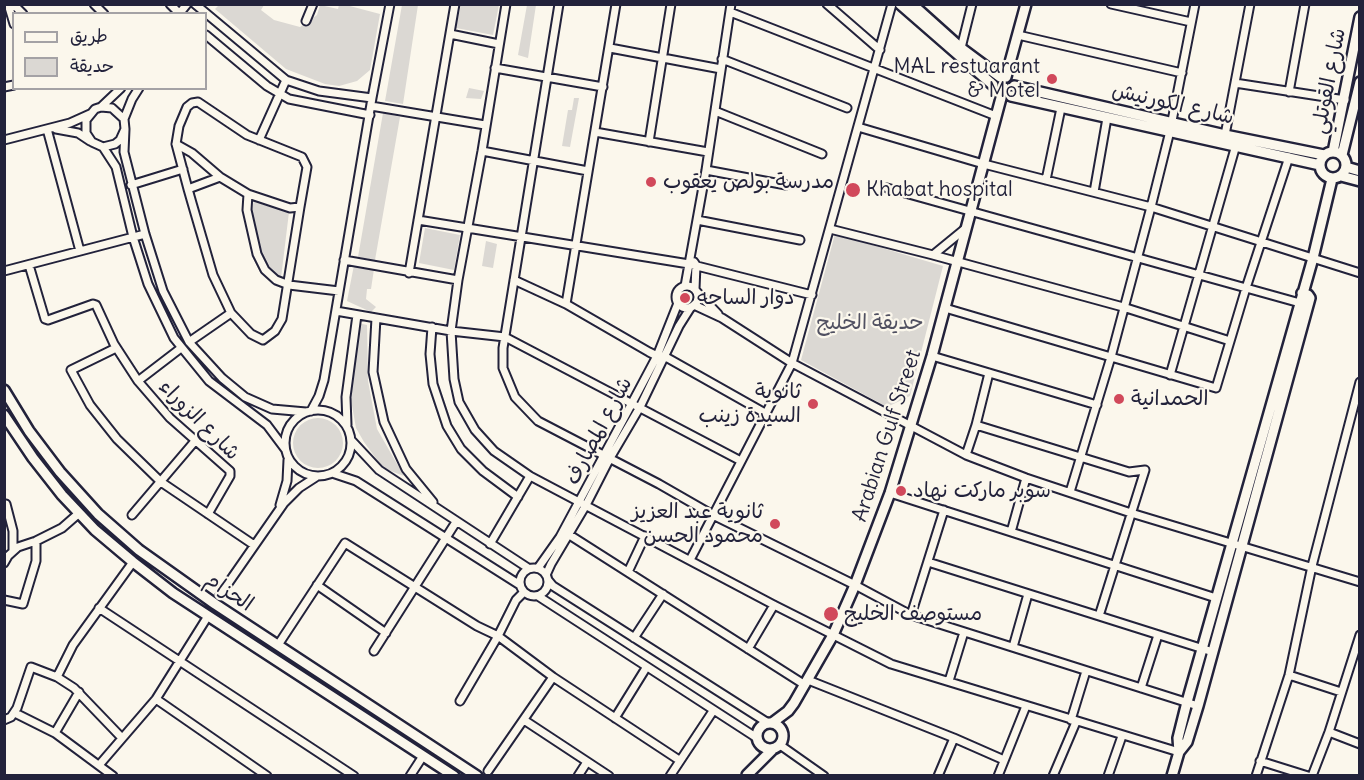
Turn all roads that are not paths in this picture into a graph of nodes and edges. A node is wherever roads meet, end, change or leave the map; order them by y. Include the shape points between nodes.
1 (195, 4) edge
2 (209, 4) edge
3 (390, 4) edge
4 (455, 4) edge
5 (506, 4) edge
6 (559, 4) edge
7 (616, 4) edge
8 (670, 4) edge
9 (827, 4) edge
10 (892, 4) edge
11 (900, 4) edge
12 (912, 4) edge
13 (972, 4) edge
14 (1026, 4) edge
15 (1111, 4) edge
16 (1195, 4) edge
17 (1250, 4) edge
18 (1305, 4) edge
19 (312, 5) edge
20 (731, 8) edge
21 (201, 12) edge
22 (207, 17) edge
23 (1359, 17) edge
24 (306, 21) dead end
25 (1191, 22) junction
26 (450, 34) junction
27 (1018, 35) junction
28 (207, 36) edge
29 (499, 44) junction
30 (610, 48) junction
31 (961, 48) junction
32 (880, 50) junction
33 (662, 58) junction
34 (722, 59) junction
35 (495, 68) junction
36 (875, 68) junction
37 (721, 69) junction
38 (1182, 73) junction
39 (546, 77) junction
40 (286, 80) junction
41 (999, 80) junction
42 (1235, 83) junction
43 (603, 87) junction
44 (1359, 88) edge
45 (120, 90) edge
46 (138, 90) edge
47 (1289, 92) junction
48 (1009, 93) junction
49 (280, 94) junction
50 (1345, 100) junction
51 (372, 102) junction
52 (101, 107) junction
53 (847, 108) dead end
54 (1061, 108) junction
55 (715, 111) junction
56 (90, 114) junction
57 (370, 115) junction
58 (996, 116) junction
59 (436, 118) junction
60 (1107, 118) junction
61 (123, 119) junction
62 (485, 125) junction
63 (1171, 126) junction
64 (858, 127) junction
65 (47, 129) junction
66 (125, 129) junction
67 (595, 132) junction
68 (1225, 135) junction
69 (4, 140) edge
70 (259, 140) junction
71 (92, 142) junction
72 (649, 142) junction
73 (176, 144) junction
74 (1236, 146) junction
75 (103, 147) junction
76 (482, 151) junction
77 (708, 152) junction
78 (822, 154) dead end
79 (1333, 154) junction
80 (1289, 157) junction
81 (533, 160) junction
82 (983, 164) junction
83 (1320, 165) junction
84 (1346, 167) junction
85 (183, 169) junction
86 (706, 170) junction
87 (588, 171) junction
88 (1359, 171) edge
89 (220, 177) junction
90 (1336, 177) junction
91 (1046, 180) junction
92 (1359, 181) edge
93 (131, 184) junction
94 (786, 185) dead end
95 (887, 188) dead end
96 (188, 189) junction
97 (1094, 192) junction
98 (248, 194) junction
99 (300, 207) junction
100 (1151, 207) junction
101 (971, 211) junction
102 (418, 220) junction
103 (697, 220) junction
104 (1212, 226) junction
105 (468, 228) junction
106 (966, 228) junction
107 (830, 229) junction
108 (145, 234) junction
109 (521, 236) junction
110 (133, 237) junction
111 (800, 240) dead end
112 (1261, 241) junction
113 (576, 246) junction
114 (80, 251) junction
115 (933, 255) junction
116 (1138, 257) junction
117 (1313, 258) junction
118 (344, 260) junction
119 (957, 262) junction
120 (692, 264) junction
121 (29, 265) junction
122 (4, 271) edge
123 (409, 273) junction
124 (1359, 273) edge
125 (1199, 274) junction
126 (458, 280) junction
127 (514, 280) junction
128 (288, 285) junction
129 (685, 286) junction
130 (1246, 288) junction
131 (339, 291) junction
132 (696, 291) junction
133 (812, 295) junction
134 (1301, 298) junction
135 (678, 303) junction
136 (566, 304) junction
137 (692, 306) junction
138 (1123, 307) junction
139 (945, 308) junction
140 (336, 311) junction
141 (231, 313) junction
142 (357, 315) junction
143 (375, 318) junction
144 (722, 318) junction
145 (1184, 326) junction
146 (432, 327) junction
147 (451, 331) junction
148 (505, 337) junction
149 (1230, 340) junction
150 (189, 342) junction
151 (116, 348) junction
152 (181, 348) junction
153 (660, 356) junction
154 (932, 356) junction
155 (1111, 357) junction
156 (792, 363) junction
157 (989, 373) junction
158 (1170, 375) junction
159 (138, 381) junction
160 (1359, 382) edge
161 (4, 390) edge
162 (632, 403) junction
163 (1097, 405) junction
164 (640, 407) junction
165 (308, 412) junction
166 (765, 413) junction
167 (4, 415) edge
168 (976, 425) junction
169 (910, 426) junction
170 (348, 430) junction
171 (351, 440) junction
172 (195, 441) junction
173 (285, 449) junction
174 (966, 455) junction
175 (607, 456) junction
176 (288, 458) junction
177 (1081, 458) junction
178 (741, 461) junction
179 (332, 473) junction
180 (530, 476) junction
181 (316, 477) junction
182 (1026, 478) junction
183 (161, 482) junction
184 (1070, 492) junction
185 (890, 493) junction
186 (518, 497) junction
187 (583, 503) junction
188 (6, 504) dead end
189 (438, 509) junction
190 (944, 510) junction
191 (277, 512) junction
192 (1131, 513) junction
193 (78, 514) junction
194 (207, 514) junction
195 (132, 515) dead end
196 (713, 515) junction
197 (456, 522) junction
198 (1011, 532) junction
199 (568, 534) junction
200 (645, 536) junction
201 (446, 539) junction
202 (36, 541) junction
203 (1232, 542) junction
204 (490, 544) junction
205 (254, 545) junction
206 (1243, 545) junction
207 (13, 550) junction
208 (690, 560) junction
209 (132, 562) junction
210 (928, 562) junction
211 (4, 563) edge
212 (1115, 566) junction
213 (1312, 566) junction
214 (528, 568) junction
215 (538, 568) junction
216 (628, 572) junction
217 (547, 577) junction
218 (1359, 582) edge
219 (317, 585) junction
220 (855, 585) junction
221 (415, 588) junction
222 (522, 589) junction
223 (663, 594) junction
224 (1028, 594) junction
225 (220, 595) dead end
226 (538, 596) junction
227 (1216, 598) junction
228 (4, 600) edge
229 (774, 605) junction
230 (99, 608) junction
231 (910, 615) junction
232 (208, 616) junction
233 (1099, 616) junction
234 (964, 632) junction
235 (386, 633) junction
236 (833, 635) junction
237 (1158, 635) junction
238 (498, 636) junction
239 (634, 638) junction
240 (1359, 639) edge
241 (278, 645) junction
242 (1013, 647) junction
243 (748, 649) junction
244 (1202, 649) junction
245 (374, 651) dead end
246 (1213, 652) junction
247 (179, 661) junction
248 (646, 668) junction
249 (1086, 670) junction
250 (1289, 675) junction
251 (57, 677) junction
252 (553, 677) junction
253 (949, 681) junction
254 (806, 682) junction
255 (1142, 688) junction
256 (79, 692) junction
257 (1341, 692) junction
258 (156, 699) junction
259 (460, 701) dead end
260 (1187, 702) junction
261 (794, 703) junction
262 (1026, 706) junction
263 (1198, 706) junction
264 (712, 711) junction
265 (15, 713) junction
266 (615, 718) junction
267 (4, 720) edge
268 (524, 720) junction
269 (1073, 721) junction
270 (770, 723) junction
271 (783, 732) junction
272 (1329, 732) junction
273 (55, 733) junction
274 (1122, 735) junction
275 (122, 738) junction
276 (954, 738) junction
277 (758, 742) junction
278 (1359, 744) edge
279 (776, 747) junction
280 (1179, 752) junction
281 (423, 756) junction
282 (680, 760) junction
283 (1004, 760) junction
284 (1260, 760) junction
285 (587, 762) junction
286 (100, 764) junction
287 (488, 771) dead end
288 (747, 775) edge
289 (113, 776) edge
290 (267, 776) edge
291 (354, 776) edge
292 (410, 776) edge
293 (454, 776) edge
294 (477, 776) edge
295 (578, 776) edge
296 (609, 776) edge
297 (670, 776) edge
298 (824, 776) edge
299 (938, 776) edge
300 (998, 776) edge
301 (1053, 776) edge
302 (1108, 776) edge
303 (1172, 776) edge
304 (1256, 776) edge
305 (1310, 776) edge

1 - 21 street
2 - 21 street
3 - 51 street
4 - 26 street
5 - 29 street
6 - 39 street
7 - 30 street
8 - 33 street
9 - 32 street
10 - 32 street
11 - 41 street
12 - 31 street
13 - 31 street
14 - 27 street
15 - 25 street
16 - 25 street
17 - 42 street
18 - 47 street
19 - 24 street
20 - 34 street
20 - 36 street
22 - 40 street
23 - 50 street, شارع القوتلي
25 - 38 street
26 - 29 street
26 - 59 street
27 - 38 street
27 - 41 street
28 - 49 street
29 - 35 street
30 - 33 street
30 - 43 street
31 - 41 street
32 - 36 street
33 - 37 street
33 - 72 street
34 - 37 street
34 - 53 street
35 - 39 street
35 - 62 street
36 - 58 street
36 - 64 street
37 - 55 street
38 - 63 street
39 - 43 street
39 - 81 street
40 - 49 street
40 - 51 street
41 - 48 street via 1011,80
41 - 48 street via 995,94
42 - 47 street
42 - 68 street
43 - 67 street
44 - 79 street, شارع القوتلي
45 - 52 street
46 - 61 street
47 - 50 street
48 - 54 street, شارع الكورنيش
48 - 58 street, Arabian Gulf Street
48 - 63 street, شارع الكورنيش
49 - 57 street
49 - 70 street
50 - 79 street, شارع القوتلي
51 - 57 street
51 - 59 street
52 - 56 street
52 - 61 street via 112,108
54 - 60 street, شارع الكورنيش
54 - 91 street
55 - 77 street
55 - 78 street
56 - 65 street
56 - 71 street via 85,126
57 - 118 street
58 - 82 street, Arabian Gulf Street
59 - 62 street
59 - 102 street
60 - 63 street, شارع الكورنيش
60 - 97 street
61 - 66 street
62 - 76 street
63 - 68 street, شارع الكورنيش
63 - 74 street, شارع الكورنيش
63 - 100 street
64 - 82 street
64 - 107 street
65 - 69 street
65 - 71 street via 71,131
65 - 114 street
66 - 75 street via 120,140
66 - 93 street via 124,152
67 - 72 street
67 - 87 street
68 - 79 street, شارع الكورنيش
70 - 73 street via 198,102 187,107
70 - 99 street via 302,158 307,167
71 - 75 street
72 - 77 street
73 - 85 street
73 - 89 street
74 - 80 street, شارع الكورنيش
74 - 104 street
75 - 110 street via 116,167
76 - 81 street
76 - 105 street
77 - 86 street
79 - 83 street
79 - 84 street via 1346,161
80 - 83 street, شارع الكورنيش
80 - 112 street
81 - 87 street
81 - 109 street
82 - 91 street
82 - 101 street, Arabian Gulf Street
83 - 90 street via 1324,175
84 - 88 street
84 - 90 street
85 - 93 street
85 - 96 street
86 - 94 street
86 - 103 street
87 - 113 street
89 - 96 street
89 - 98 street
90 - 92 street
90 - 117 street
91 - 97 street
93 - 108 street
95 - 101 street
96 - 141 street via 213,275
97 - 100 street
98 - 99 street via 290,208
98 - 128 street via 246,210 257,254 265,270
99 - 128 street
100 - 104 street
100 - 116 street
101 - 106 street, Arabian Gulf Street
101 - 116 street
102 - 105 street
102 - 123 street
103 - 111 street
103 - 120 street via 689,254
104 - 112 street
104 - 125 street
105 - 109 street
105 - 126 street
106 - 115 street
106 - 119 street, Arabian Gulf Street
107 - 115 street
107 - 133 street
108 - 110 street
108 - 150 street via 166,297
109 - 113 street
109 - 127 street
110 - 114 street
110 - 152 street via 158,308
112 - 117 street
112 - 130 street
113 - 120 street
113 - 136 street
114 - 121 street
115 - 119 street
116 - 125 street
116 - 138 street
117 - 124 street
117 - 134 street
118 - 123 street
118 - 131 street
119 - 138 street
119 - 139 street, Arabian Gulf Street
120 - 129 street
120 - 132 street
120 - 133 street
121 - 122 street
121 - 151 street, شارع الزوراء via 45,319 96,305
123 - 126 street
125 - 130 street
125 - 145 street
126 - 147 street
127 - 136 street
127 - 148 street
128 - 131 street
128 - 141 street via 280,326 268,338 257,338
129 - 132 street
129 - 135 street via 677,292
130 - 134 street
130 - 149 street
131 - 140 street
132 - 137 street via 697,299
132 - 144 street
133 - 156 street
134 - 203 street
134 - 206 street via 1310,298
135 - 137 street
135 - 153 street, شارع المصارف
136 - 153 street
137 - 144 street
137 - 153 street
138 - 145 street
138 - 155 street
139 - 154 street, Arabian Gulf Street
139 - 155 street
140 - 142 street
140 - 165 street via 320,396
141 - 150 street
142 - 143 street
142 - 170 street via 346,406
143 - 146 street
143 - 189 street via 373,372 384,422 406,469
144 - 156 street
145 - 149 street
145 - 158 street
146 - 147 street
146 - 186 street via 433,384 447,426 461,449
147 - 148 street
147 - 180 street via 459,402 475,430 494,451
148 - 162 street
148 - 175 street via 503,368 515,397 538,421
149 - 158 street via 1216,388
150 - 165 street via 245,397 272,409
151 - 159 street, شارع الزوراء
151 - 183 street via 71,370 90,405 117,439
152 - 159 street
152 - 173 street via 209,381 267,425
153 - 162 street, شارع المصارف
153 - 164 street
153 - 166 street
154 - 157 street
154 - 169 street, Arabian Gulf Street
155 - 158 street
155 - 163 street
156 - 166 street
156 - 169 street
157 - 163 street
157 - 168 street
159 - 172 street, شارع الزوراء
160 - 213 street
161 - 241 street, الحزام via 43,450 98,514 176,578
162 - 164 street
162 - 175 street, شارع المصارف
163 - 177 street
164 - 175 street
164 - 178 street
165 - 170 street via 330,413
165 - 173 street via 290,425
166 - 178 street
167 - 193 street
168 - 174 street
168 - 177 street
169 - 174 street
169 - 185 street, Arabian Gulf Street
170 - 171 street
171 - 179 street via 347,460
171 - 189 street via 379,470
172 - 183 street
172 - 194 street, شارع الزوراء via 230,471
173 - 176 street
174 - 182 street
175 - 187 street
175 - 196 street
176 - 181 street via 301,472
176 - 191 street via 287,481
177 - 184 street
177 - 192 street via 1129,472 1145,470
178 - 196 street
179 - 181 street
179 - 201 street via 356,481
180 - 186 street
180 - 187 street
181 - 191 street via 299,488
182 - 184 street
182 - 198 street
183 - 194 street
183 - 195 street
184 - 192 street
185 - 190 street
185 - 220 street, Arabian Gulf Street
186 - 204 street
187 - 199 street
187 - 200 street
187 - 215 street, شارع المصارف
188 - 207 street via 14,531
189 - 197 street
190 - 198 street
190 - 210 street
191 - 205 street
192 - 203 street
192 - 212 street
193 - 202 street via 62,528
193 - 209 street
194 - 205 street
196 - 208 street
196 - 220 street
197 - 201 street
197 - 204 street
198 - 212 street
199 - 216 street
199 - 217 street
200 - 208 street
200 - 216 street
201 - 221 street
201 - 222 street
202 - 207 street
202 - 228 street via 36,561 23,604
203 - 206 street
203 - 227 street
204 - 214 street
205 - 225 street
206 - 213 street
206 - 246 street
207 - 211 street
208 - 229 street
209 - 230 street
209 - 232 street
210 - 224 street
210 - 231 street
212 - 227 street
212 - 233 street
213 - 218 street
213 - 250 street
214 - 215 street
214 - 222 street via 522,575
215 - 217 street
216 - 223 street
217 - 226 street via 548,588
217 - 239 street via 553,586
219 - 221 street via 345,543
219 - 235 street
219 - 241 street
220 - 231 street
220 - 236 street, Arabian Gulf Street
221 - 235 street
221 - 238 street
222 - 226 street via 530,596
222 - 238 street
223 - 239 street
223 - 243 street
224 - 233 street
224 - 242 street
226 - 248 street
227 - 244 street
229 - 236 street
229 - 243 street
230 - 247 street
230 - 251 street
231 - 234 street
232 - 247 street
232 - 281 street
233 - 237 street
234 - 242 street
234 - 253 street
235 - 245 street
236 - 253 street via 891,664
236 - 254 street, Arabian Gulf Street
237 - 244 street
237 - 255 street
238 - 252 street
238 - 259 street
239 - 270 street
240 - 257 street
241 - 294 street, الحزام
242 - 249 street
243 - 254 street
244 - 246 street
244 - 260 street
246 - 263 street
247 - 258 street
247 - 291 street
248 - 264 street
248 - 266 street
249 - 255 street
249 - 269 street
250 - 257 street
250 - 284 street
251 - 256 street
251 - 265 street via 31,668
252 - 266 street
252 - 268 street
253 - 262 street
254 - 261 street, Arabian Gulf Street
254 - 276 street
255 - 260 street
256 - 273 street
256 - 275 street
257 - 272 street
258 - 275 street
258 - 290 street
260 - 263 street
260 - 280 street via 1178,738
261 - 270 street, Arabian Gulf Street via 781,718
261 - 271 street, Arabian Gulf Street
262 - 269 street
262 - 283 street
263 - 280 street via 1187,742
264 - 277 street
264 - 282 street
265 - 267 street
265 - 273 street
266 - 282 street
268 - 285 street
268 - 287 street
269 - 274 street
269 - 301 street
270 - 271 street
270 - 277 street, Arabian Gulf Street via 759,729
271 - 279 street, Arabian Gulf Street
272 - 278 street
272 - 305 street
273 - 286 street
274 - 280 street
274 - 302 street
275 - 286 street
276 - 283 street
276 - 299 street
277 - 279 street
277 - 288 street, Arabian Gulf Street
279 - 288 street, Arabian Gulf Street
279 - 298 street
280 - 303 street
281 - 292 street
281 - 293 street
282 - 297 street
283 - 300 street
284 - 304 street
284 - 305 street
285 - 295 street
285 - 296 street
286 - 289 street

